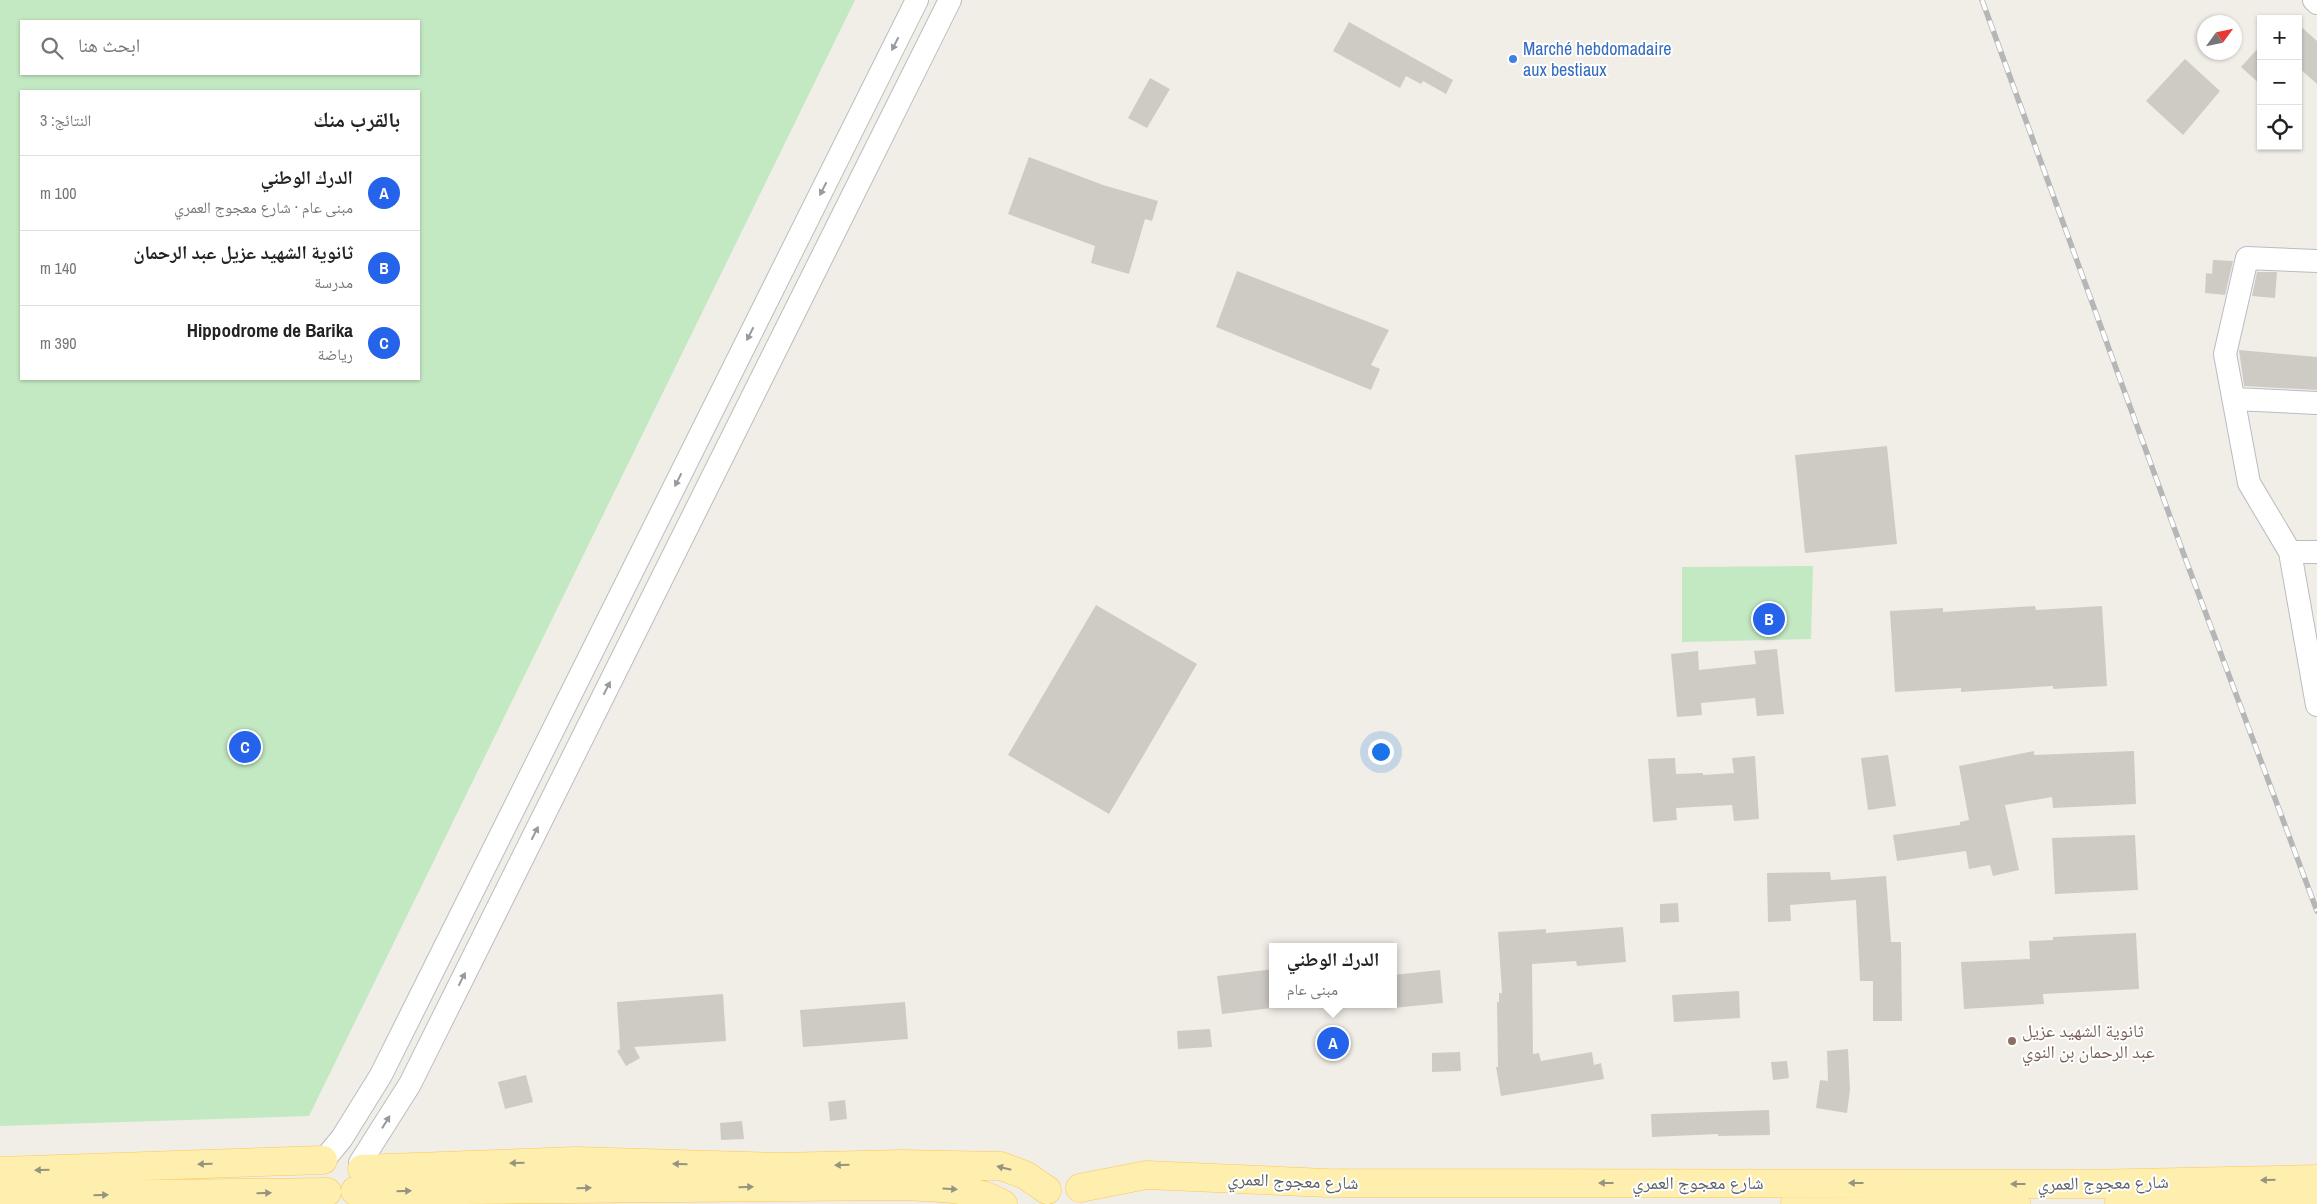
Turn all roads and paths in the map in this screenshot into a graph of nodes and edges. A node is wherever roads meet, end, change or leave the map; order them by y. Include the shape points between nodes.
1 (917, 0) edge
2 (950, 0) edge
3 (2314, 0) edge
4 (2317, 3) edge
5 (2317, 261) edge
6 (2234, 399) junction
7 (2317, 403) edge
8 (2290, 552) junction
9 (2317, 552) edge
10 (2317, 705) edge
11 (326, 1157) junction
12 (0, 1171) edge
13 (359, 1174) junction
14 (2317, 1180) edge
15 (780, 1186) edge
16 (327, 1192) junction
17 (0, 1196) edge
18 (1089, 1196) edge
19 (1040, 1197) edge
20 (2317, 1201) edge
21 (2174, 1203) edge
22 (1003, 1204) edge
23 (1795, 1204) edge

1 -> 11 street via 381,1075 342,1138
13 -> 2 street via 410,1084
3 - 4 street
5 - 6 street via 2247,258 2225,354
6 - 7 street
6 - 8 street via 2249,483
8 - 9 street
8 - 10 street
11 -> 12 main road
11 - 13 main road via 342,1152 349,1154
11 - 16 main road via 318,1173
13 - 15 main road
13 - 16 main road via 341,1196
14 -> 18 main road, شارع معجوج العمري via 2088,1184 1327,1183 1146,1175
19 -> 15 main road via 1026,1175 1001,1166 901,1164
15 -> 22 main road via 901,1186 967,1190
17 -> 16 main road
18 - 19 main road, شارع معجوج العمري via 1069,1185 1057,1186
20 - 21 main road, شارع معجوج العمري
21 - 23 main road, شارع معجوج العمري

